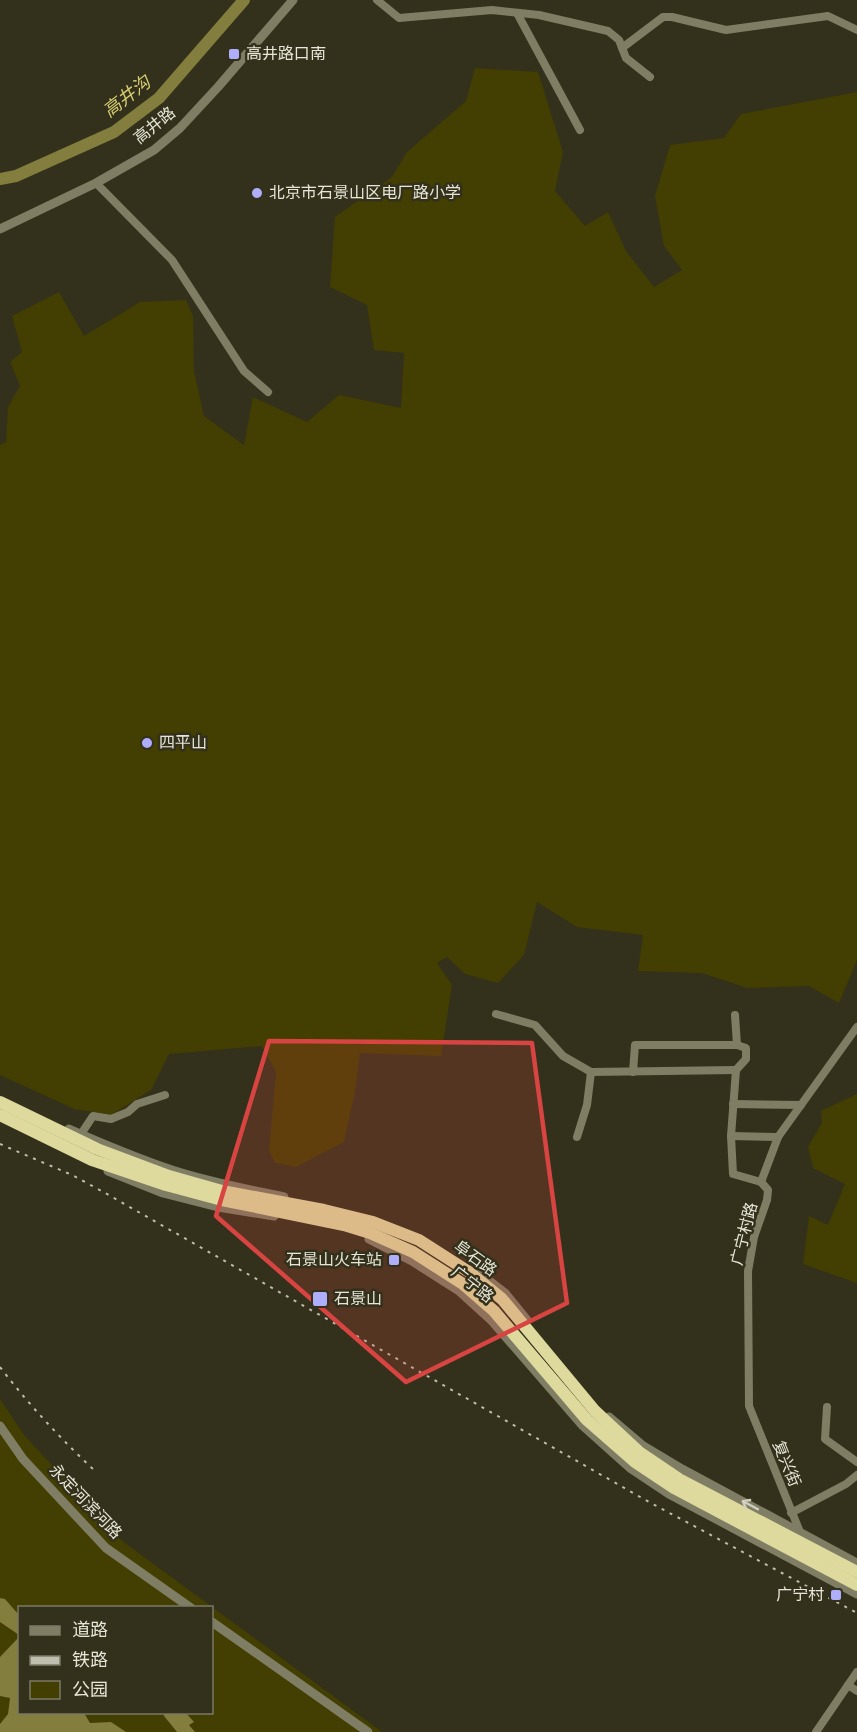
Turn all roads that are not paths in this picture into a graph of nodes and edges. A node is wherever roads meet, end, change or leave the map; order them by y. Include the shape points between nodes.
1 (293, 0) edge
2 (376, 0) edge
3 (517, 13) junction
4 (857, 30) edge
5 (622, 48) junction
6 (650, 77) dead end
7 (580, 130) dead end
8 (96, 183) junction
9 (0, 229) edge
10 (268, 392) dead end
11 (496, 1014) dead end
12 (735, 1015) dead end
13 (857, 1027) edge
14 (737, 1045) junction
15 (736, 1070) junction
16 (591, 1072) junction
17 (633, 1072) junction
18 (165, 1095) dead end
19 (0, 1096) edge
20 (0, 1102) edge
21 (733, 1104) junction
22 (801, 1105) junction
23 (0, 1115) edge
24 (0, 1121) edge
25 (81, 1134) junction
26 (731, 1136) junction
27 (577, 1137) dead end
28 (778, 1137) junction
29 (761, 1182) junction
30 (748, 1406) joint
31 (827, 1407) dead end
32 (0, 1426) edge
33 (857, 1462) edge
34 (857, 1474) edge
35 (791, 1513) junction
36 (800, 1532) junction
37 (857, 1563) edge
38 (857, 1572) edge
39 (857, 1585) edge
40 (857, 1594) edge
41 (188, 1606) edge
42 (213, 1623) edge
43 (857, 1672) edge
44 (848, 1685) junction
45 (857, 1691) edge
46 (368, 1732) edge
47 (816, 1732) edge

1 - 8 street, 高井路 via 180,128 154,150
2 - 3 street via 399,18 492,10
3 - 5 street via 608,31
3 - 7 street
4 - 5 street via 828,16 726,30 663,18
5 - 6 street via 626,58
8 - 9 street, 高井路
8 - 10 street via 172,260 244,371
11 - 16 street via 535,1025 562,1056
12 - 14 street
13 - 22 street, 广宁村路
14 - 15 street via 746,1048 746,1059
14 - 17 street via 635,1045
15 - 17 street
15 - 21 street
16 - 17 street
16 - 27 street via 587,1105
18 - 25 street via 136,1104 111,1119 93,1116
19 - 25 street, 广宁路
20 - 38 highway, 阜石路 via 97,1149 169,1176 373,1222 419,1240 502,1299 595,1411 639,1452 679,1479
21 - 22 street
21 - 26 street
22 - 28 street, 广宁村路
23 - 39 highway, 阜石路 via 102,1164 222,1200 344,1225 413,1252 463,1284 494,1311 586,1420 635,1462 674,1488
24 - 40 street, 广宁路 via 92,1165 163,1193 218,1208 348,1231 412,1261 459,1291 492,1321 583,1426 630,1468 669,1494
36 -> 25 street, 广宁路 via 642,1445 597,1406 505,1293 471,1266 420,1236 375,1216 172,1170
26 - 28 street
26 - 29 street via 733,1174
28 - 29 street, 广宁村路
29 - 30 street, 广宁村路 via 768,1190 767,1200 748,1271
30 - 35 street, 复兴街
31 - 33 street via 825,1439
32 - 41 street, 永定河滨河路 via 23,1459 106,1548
34 - 35 street via 846,1484
35 - 36 street, 复兴街
36 - 37 street, 广宁路
42 - 46 street
43 - 44 street
44 - 45 street
44 - 47 street

